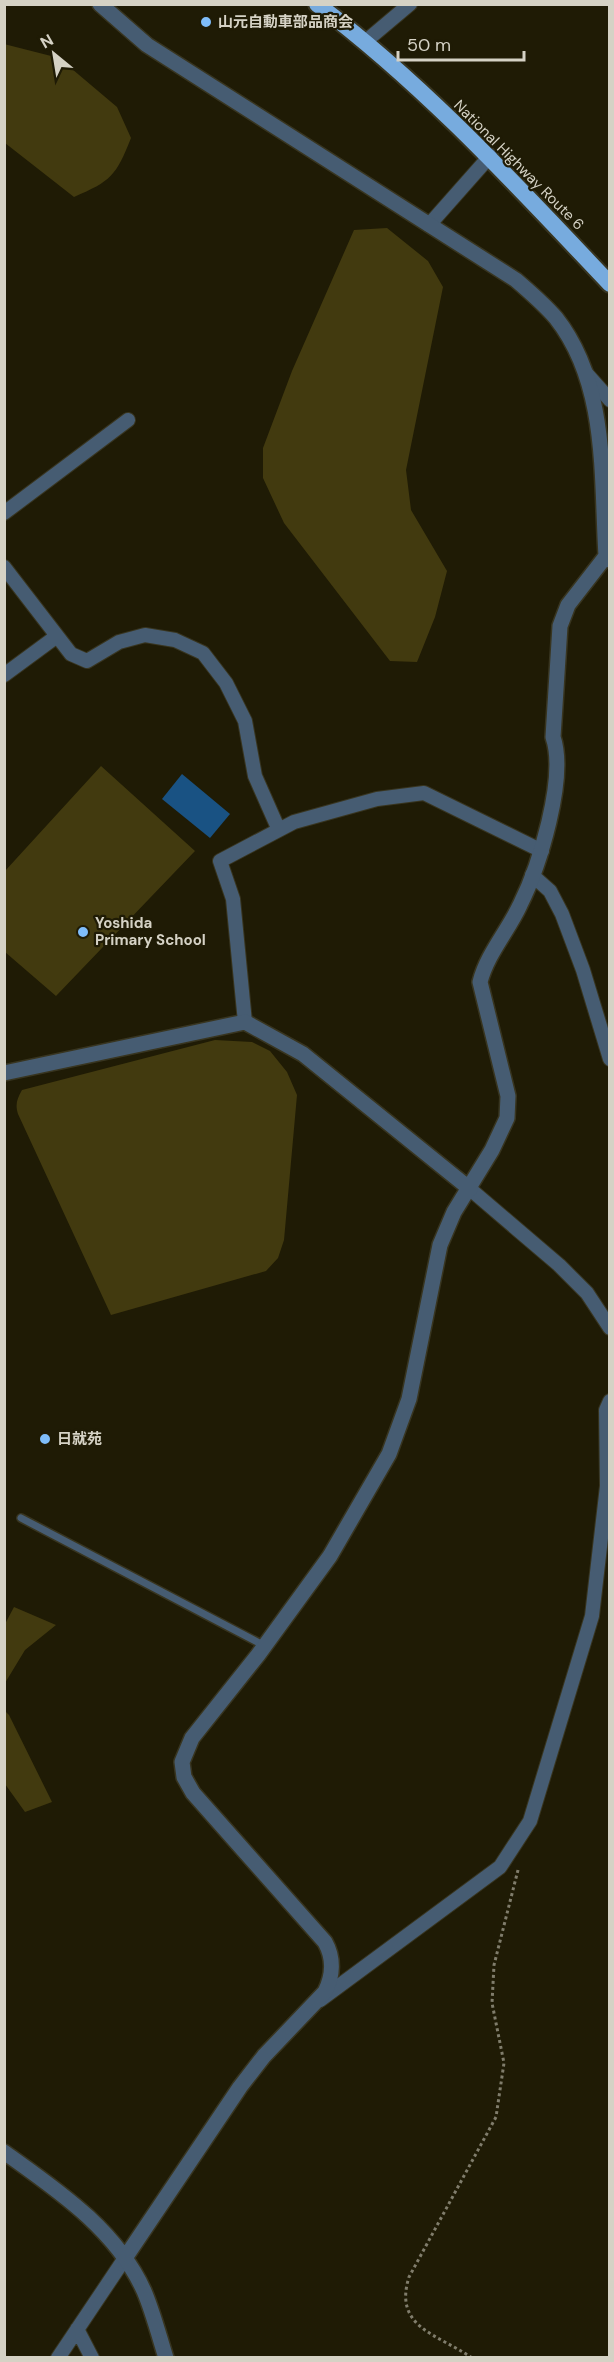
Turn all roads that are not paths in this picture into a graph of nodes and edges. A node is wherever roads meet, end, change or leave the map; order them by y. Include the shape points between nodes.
1 (100, 4) edge
2 (317, 4) edge
3 (410, 4) edge
4 (366, 41) junction
5 (490, 156) junction
6 (429, 225) junction
7 (609, 284) edge
8 (584, 371) junction
9 (609, 400) edge
10 (128, 420) dead end
11 (4, 513) edge
12 (608, 556) edge
13 (4, 567) edge
14 (57, 636) junction
15 (4, 675) edge
16 (278, 828) junction
17 (542, 850) junction
18 (532, 875) junction
19 (245, 1022) junction
20 (609, 1059) edge
21 (4, 1073) edge
22 (470, 1188) junction
23 (609, 1328) edge
24 (609, 1401) edge
25 (21, 1518) dead end
26 (265, 1646) junction
27 (313, 2005) junction
28 (4, 2151) edge
29 (125, 2258) junction
30 (77, 2329) junction
31 (58, 2358) edge
32 (92, 2358) edge
33 (166, 2358) edge

1 - 6 street via 147,45
2 - 4 highway, National Highway Route 6
3 - 4 street
4 - 5 highway, National Highway Route 6
5 - 6 street
5 - 7 highway, National Highway Route 6
6 - 8 street via 516,280 539,300 566,334
8 - 9 street
8 - 12 street via 596,405
10 - 11 street
12 - 17 street via 568,605 560,626 553,737 557,749 553,798
13 - 14 street
14 - 15 street
14 - 16 street via 71,654 87,662 119,642 145,635 175,640 203,653 226,683 244,721 255,776
16 - 17 street via 377,799 424,793
16 - 19 street via 220,861 233,899
17 - 18 street
18 - 20 street via 550,891 562,914
18 - 22 street via 480,982 508,1096 507,1118
19 - 21 street
19 - 22 street via 303,1054
22 - 23 street via 560,1265 587,1293
22 - 26 street via 440,1245 409,1399 389,1454 330,1556
24 - 27 street via 607,1486 592,1616 530,1821 500,1867
25 - 26 lane
26 - 27 street via 192,1738 182,1762 184,1777 206,1809 325,1942 332,1960 330,1982
27 - 29 street via 240,2087
28 - 29 street via 101,2228
29 - 30 street
29 - 33 street via 144,2292
30 - 31 street
30 - 32 street

